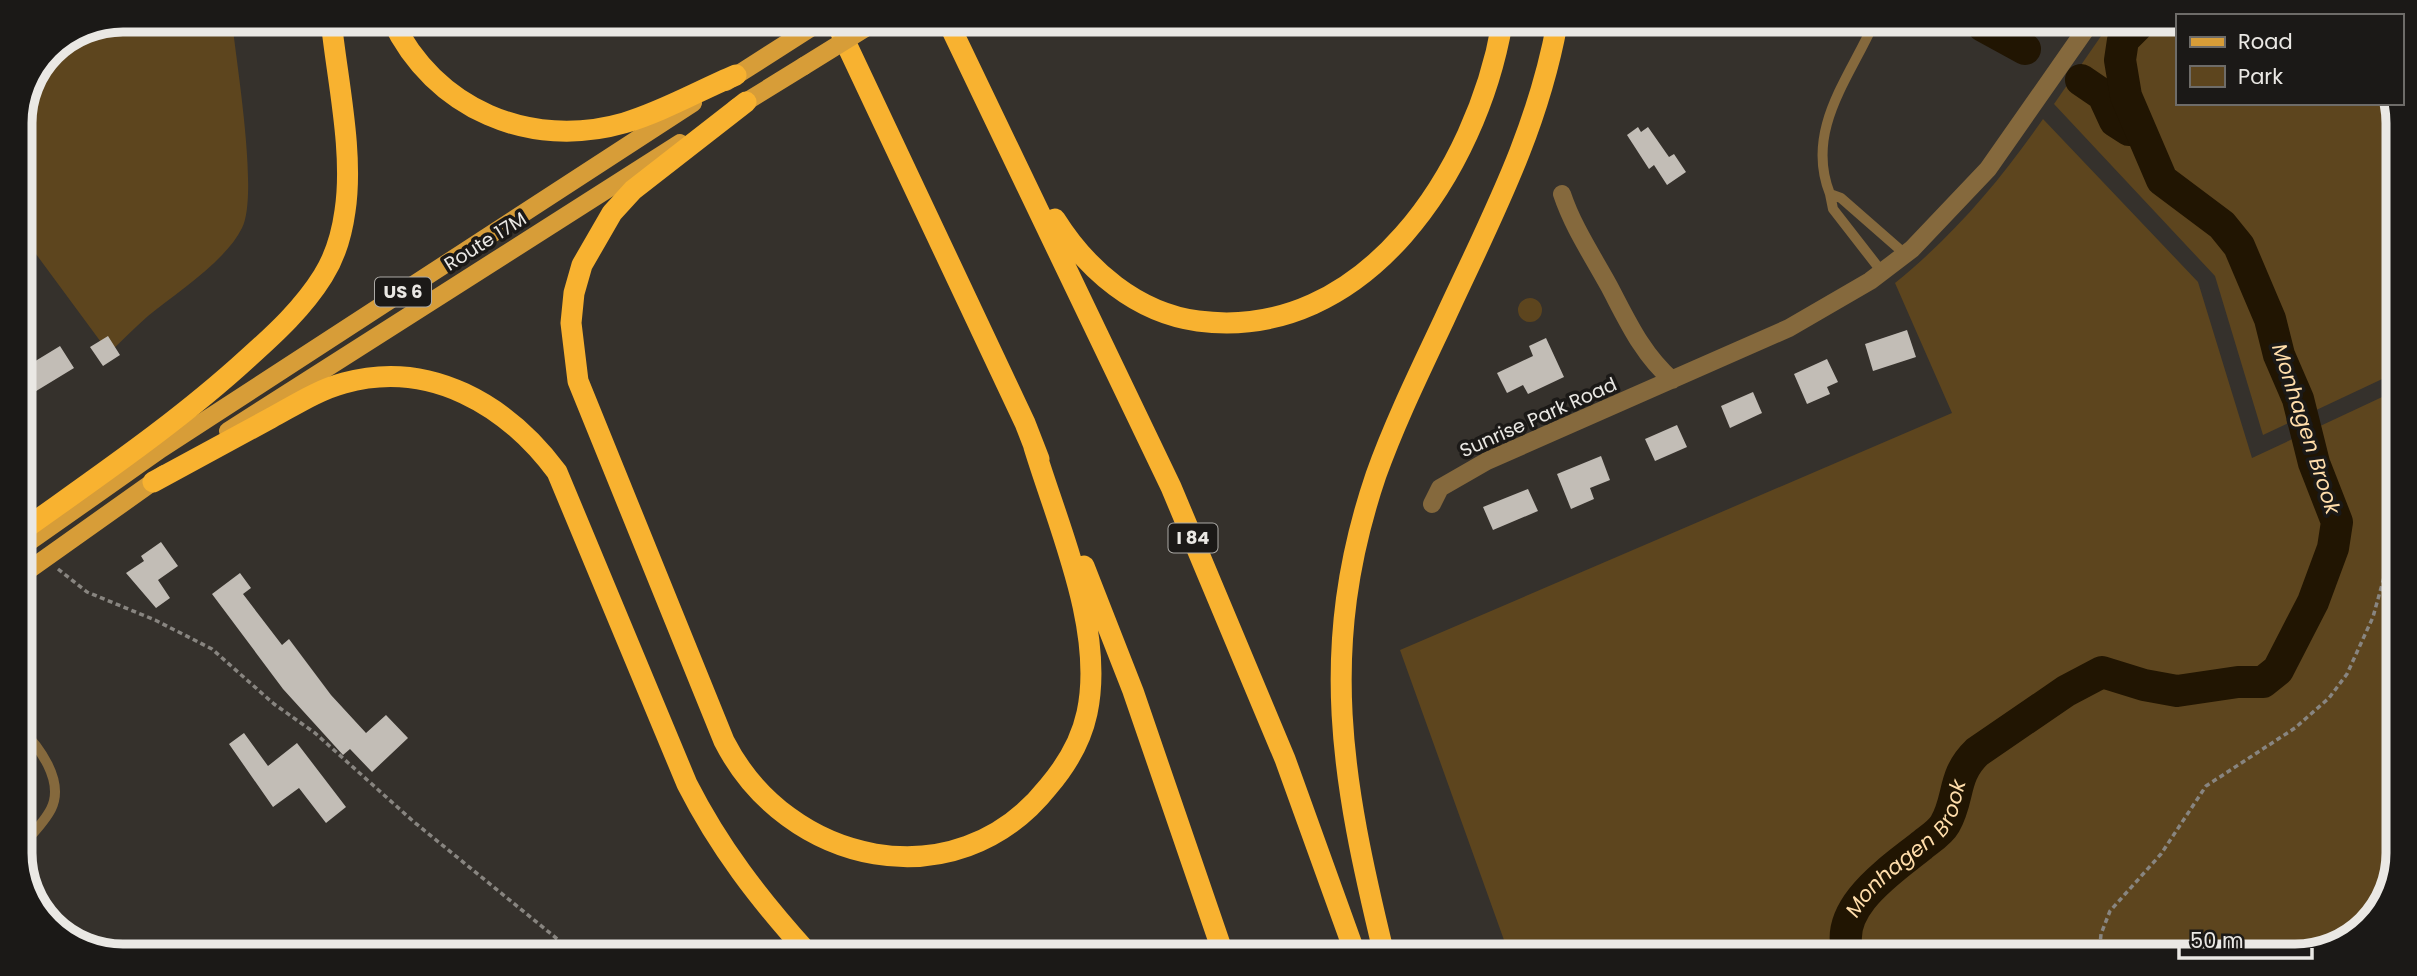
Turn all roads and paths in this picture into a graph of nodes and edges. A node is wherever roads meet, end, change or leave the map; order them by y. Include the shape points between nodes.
1 (332, 32) edge
2 (399, 32) edge
3 (805, 32) edge
4 (841, 32) edge
5 (859, 32) edge
6 (953, 32) edge
7 (1500, 32) edge
8 (1555, 32) edge
9 (1869, 32) edge
10 (2084, 32) edge
11 (736, 75) junction
12 (746, 102) junction
13 (1002, 135) junction
14 (1562, 194) dead end
15 (1830, 194) junction
16 (1905, 254) junction
17 (1882, 272) junction
18 (1672, 380) junction
19 (1034, 447) junction
20 (153, 482) junction
21 (1432, 504) dead end
22 (32, 524) edge
23 (32, 540) edge
24 (46, 558) junction
25 (32, 568) edge
26 (2386, 572) edge
27 (32, 743) edge
28 (32, 833) edge
29 (563, 944) edge
30 (801, 944) edge
31 (1220, 944) edge
32 (1353, 944) edge
33 (1382, 944) edge
34 (2100, 944) edge

1 - 22 highway via 347,178 338,242 325,273 281,328 225,379
2 - 11 highway via 417,62 458,100 539,131 566,133 626,122
3 - 11 main road, Route 17M / US 6
4 - 19 highway
5 - 12 main road, Route 17M / US 6, bridge
6 - 13 highway, I 84
7 - 13 highway via 1474,125 1457,160 1417,219 1393,246 1339,290 1309,307 1263,321 1184,319 1113,285 1068,239
8 - 33 highway via 1531,128 1391,436 1350,574 1340,663 1342,740 1351,810
9 - 15 lane via 1830,108 1825,128 1822,174
10 - 16 street, Sunrise Park Road via 1989,169
11 - 23 main road, Route 17M / US 6 via 161,449
12 - 19 highway via 633,190 612,213 591,247 574,293 572,353 589,412 724,741 759,793 799,827 862,853 897,857 945,852 1002,829 1028,810 1062,770 1087,715 1092,649
12 - 20 main road, Route 17M / US 6 via 374,336
13 - 32 highway, I 84 via 1181,512 1284,759
14 - 18 street via 1570,219 1635,336 1653,364
15 - 16 lane via 1842,198
15 - 17 lane via 1833,209
16 - 17 street, Sunrise Park Road
17 - 18 street, Sunrise Park Road via 1789,328
18 - 21 street, Sunrise Park Road via 1487,461 1440,488
19 - 31 highway via 1133,691
20 - 24 main road, Route 17M / US 6
20 - 30 highway via 321,391 370,377 424,381 475,397 500,412 521,429 557,472 706,820 745,880
24 - 25 main road, Route 17M / US 6
24 - 29 path via 87,592 212,649
26 - 34 path via 2373,617 2347,674 2329,698 2295,728 2206,786 2161,854 2110,911
27 - 28 lane via 55,787 50,812

